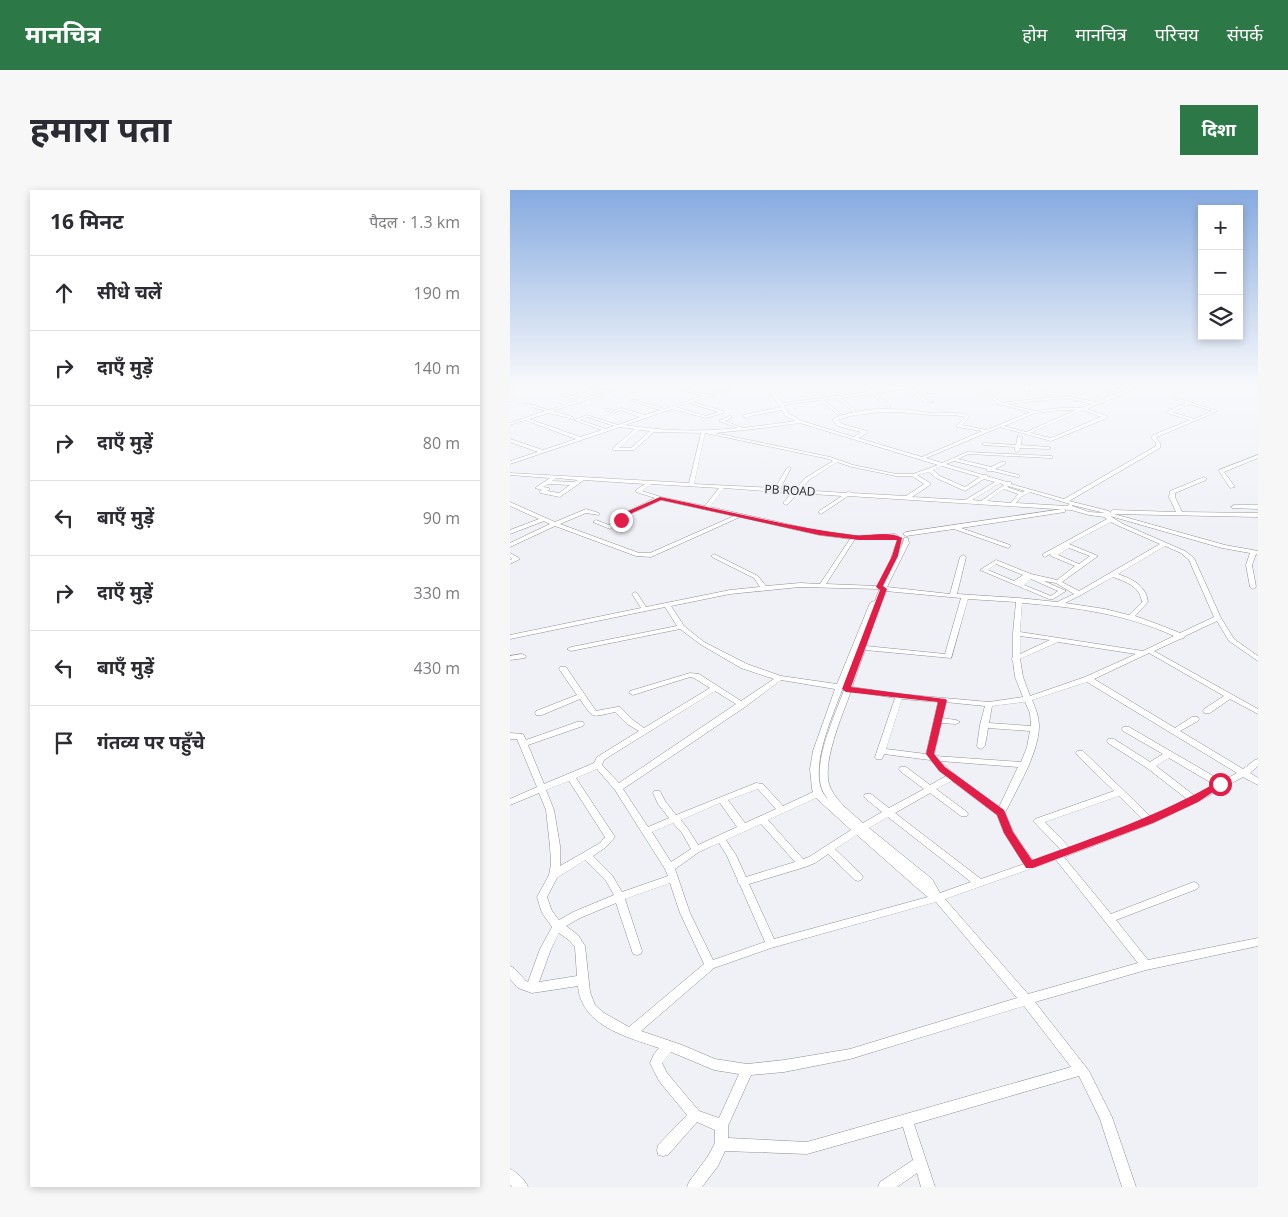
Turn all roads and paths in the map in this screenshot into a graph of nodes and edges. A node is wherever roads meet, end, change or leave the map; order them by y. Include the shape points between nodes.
1 (633, 433) edge
2 (651, 433) edge
3 (706, 433) edge
4 (565, 434) edge
5 (596, 434) edge
6 (709, 434) edge
7 (840, 434) edge
8 (862, 434) edge
9 (981, 434) edge
10 (1028, 434) edge
11 (1066, 434) edge
12 (1162, 434) edge
13 (1020, 437) dead end
14 (855, 438) junction
15 (580, 439) junction
16 (510, 440) edge
17 (984, 444) dead end
18 (1018, 446) junction
19 (1049, 448) dead end
20 (543, 452) junction
21 (1016, 455) junction
22 (1258, 456) edge
23 (1050, 457) dead end
24 (922, 458) junction
25 (1249, 458) junction
26 (954, 459) junction
27 (837, 460) junction
28 (1258, 461) edge
29 (1002, 462) dead end
30 (510, 463) edge
31 (945, 464) junction
32 (789, 468) dead end
33 (991, 469) junction
34 (932, 472) junction
35 (510, 474) edge
36 (913, 475) junction
37 (1017, 476) dead end
38 (555, 477) junction
39 (982, 477) junction
40 (1204, 478) dead end
41 (582, 479) junction
42 (1000, 480) junction
43 (547, 482) junction
44 (651, 482) junction
45 (575, 484) junction
46 (691, 484) junction
47 (1006, 485) junction
48 (723, 486) junction
49 (1232, 487) dead end
50 (777, 489) junction
51 (797, 490) junction
52 (1030, 490) junction
53 (849, 493) junction
54 (1022, 494) junction
55 (908, 497) junction
56 (660, 498) junction
57 (967, 501) junction
58 (1065, 501) junction
59 (983, 502) junction
60 (786, 503) dead end
61 (510, 504) edge
62 (1013, 504) junction
63 (707, 507) junction
64 (1072, 507) junction
65 (1234, 507) dead end
66 (1258, 507) edge
67 (821, 512) dead end
68 (597, 514) dead end
69 (1180, 514) junction
70 (740, 515) junction
71 (1108, 515) junction
72 (1258, 516) edge
73 (544, 519) junction
74 (596, 522) dead end
75 (555, 524) junction
76 (952, 526) junction
77 (510, 532) edge
78 (854, 537) junction
79 (902, 537) junction
80 (1165, 544) junction
81 (510, 546) edge
82 (1008, 546) dead end
83 (1255, 553) edge
84 (510, 555) edge
85 (1045, 555) dead end
86 (714, 556) dead end
87 (962, 557) dead end
88 (510, 562) edge
89 (1079, 566) junction
90 (1028, 574) junction
91 (1114, 575) junction
92 (1058, 582) junction
93 (822, 585) junction
94 (1253, 587) dead end
95 (764, 588) junction
96 (881, 589) junction
97 (1063, 591) junction
98 (635, 594) dead end
99 (953, 596) junction
100 (1077, 596) junction
101 (965, 597) junction
102 (1018, 600) junction
103 (667, 605) junction
104 (1058, 605) junction
105 (645, 610) junction
106 (1132, 616) junction
107 (1218, 618) junction
108 (681, 627) junction
109 (1016, 633) junction
110 (1182, 636) junction
111 (510, 637) edge
112 (1056, 640) junction
113 (863, 648) junction
114 (571, 649) dead end
115 (1147, 652) junction
116 (522, 656) dead end
117 (510, 658) edge
118 (1015, 659) junction
119 (1258, 659) edge
120 (563, 669) dead end
121 (780, 678) junction
122 (1088, 679) junction
123 (715, 688) junction
124 (843, 689) junction
125 (633, 693) dead end
126 (582, 696) junction
127 (899, 696) junction
128 (1230, 696) junction
129 (1029, 699) junction
130 (942, 700) junction
131 (989, 704) junction
132 (742, 706) junction
133 (1207, 711) dead end
134 (1258, 712) edge
135 (538, 713) dead end
136 (1194, 719) dead end
137 (939, 720) junction
138 (956, 722) dead end
139 (580, 724) dead end
140 (984, 725) junction
141 (1035, 729) junction
142 (1126, 729) dead end
143 (644, 731) junction
144 (1174, 732) junction
145 (510, 736) edge
146 (1111, 740) dead end
147 (524, 744) junction
148 (981, 746) dead end
149 (1080, 753) dead end
150 (1168, 755) junction
151 (932, 758) junction
152 (1258, 762) edge
153 (598, 765) junction
154 (1023, 765) junction
155 (1150, 766) junction
156 (819, 768) junction
157 (903, 769) dead end
158 (1244, 773) junction
159 (570, 776) junction
160 (953, 776) junction
161 (1258, 782) edge
162 (1220, 784) junction
163 (618, 788) junction
164 (540, 789) junction
165 (929, 790) junction
166 (1120, 792) junction
167 (657, 793) dead end
168 (818, 793) junction
169 (868, 796) dead end
170 (722, 799) junction
171 (1194, 800) junction
172 (510, 802) edge
173 (782, 810) junction
174 (889, 813) junction
175 (1001, 813) junction
176 (964, 814) dead end
177 (675, 818) junction
178 (762, 819) junction
179 (1150, 820) junction
180 (743, 828) junction
181 (860, 828) junction
182 (646, 832) junction
183 (721, 839) junction
184 (829, 849) junction
185 (696, 850) junction
186 (1069, 852) junction
187 (586, 855) junction
188 (1058, 856) junction
189 (802, 864) junction
190 (1030, 865) junction
191 (670, 868) junction
192 (554, 874) junction
193 (858, 877) dead end
194 (673, 878) junction
195 (742, 882) junction
196 (979, 883) junction
197 (1194, 886) dead end
198 (619, 898) junction
199 (938, 898) junction
200 (1108, 919) junction
201 (558, 926) junction
202 (1258, 942) edge
203 (771, 944) junction
204 (637, 951) dead end
205 (710, 965) junction
206 (1146, 965) junction
207 (510, 971) edge
208 (583, 980) junction
209 (532, 988) junction
210 (1026, 1000) junction
211 (630, 1034) junction
212 (669, 1046) junction
213 (747, 1070) junction
214 (1081, 1070) junction
215 (694, 1115) junction
216 (907, 1120) junction
217 (722, 1126) junction
218 (721, 1144) junction
219 (663, 1150) dead end
220 (921, 1163) junction
221 (510, 1176) edge
222 (521, 1187) edge
223 (694, 1187) edge
224 (885, 1187) edge
225 (928, 1187) edge
226 (1128, 1187) edge

1 - 2 street via 615,449 630,450
3 - 46 street
4 - 15 street
5 - 15 street
6 - 27 street
7 - 14 street
8 - 14 street
9 - 24 street
10 - 11 street via 1051,440
12 - 58 street via 1153,438 1158,447
13 - 18 street
14 - 24 street
15 - 20 street
16 - 20 street
17 - 18 street
18 - 19 street
18 - 21 street
20 - 30 street
21 - 23 street
21 - 26 street via 967,453
22 - 25 street
24 - 31 street
25 - 28 street
25 - 49 street via 1220,471
26 - 31 street
26 - 33 street
27 - 36 street via 896,476
27 - 51 street via 807,479
29 - 33 street
31 - 34 street
31 - 39 street
32 - 50 street
33 - 37 street
33 - 39 street
34 - 36 street
34 - 39 street via 943,469
34 - 39 street via 965,489
35 - 38 street, PB ROAD
36 - 55 street via 928,484
38 - 41 street, PB ROAD
38 - 43 street
39 - 42 street
40 - 69 street via 1172,492
41 - 44 street, PB ROAD
41 - 45 street
42 - 47 street
42 - 57 street
43 - 45 street
43 - 45 street via 538,488 547,489 542,492 560,495
44 - 46 street, PB ROAD
44 - 56 street via 638,491
46 - 48 street, PB ROAD
47 - 52 street
47 - 54 street
47 - 59 street
48 - 50 street, PB ROAD
48 - 63 street
50 - 51 street, PB ROAD
51 - 53 street, PB ROAD
51 - 60 street
52 - 54 street
52 - 58 street
53 - 55 street, PB ROAD
53 - 67 street
54 - 62 street
55 - 57 street, PB ROAD
56 - 63 street
56 - 74 street via 628,513 610,527
57 - 59 street, PB ROAD
58 - 64 street
59 - 62 street, PB ROAD
61 - 73 street
62 - 64 street, PB ROAD
63 - 70 street
64 - 71 street
64 - 76 street
65 - 66 street
68 - 75 street via 586,511
69 - 71 street
69 - 72 street
70 - 75 street via 644,556
70 - 78 street via 793,528
71 - 80 street
71 - 83 street
71 - 85 street
73 - 75 street
73 - 77 street
75 - 81 street
76 - 79 street
76 - 82 street
78 - 79 street
78 - 93 street
79 - 96 street via 906,543
80 - 91 street
80 - 107 street via 1192,559
83 - 94 street via 1250,565
84 - 88 street via 517,559
86 - 95 street via 756,576
87 - 99 street
89 - 89 street via 1056,556 1053,555 1069,546 1095,556
89 - 92 street
90 - 90 street via 996,562 983,570 1015,583
90 - 92 street
91 - 100 street
91 - 106 street via 1133,581 1146,600
92 - 100 street
93 - 95 street
93 - 96 street
95 - 103 street
96 - 99 street
96 - 113 street
96 - 124 street
97 - 97 street via 1030,577 1019,585 1050,598
97 - 100 street
98 - 105 street
99 - 101 street
100 - 104 street
101 - 102 street
101 - 113 street via 948,656
102 - 104 street
102 - 109 street
103 - 105 street
103 - 108 street
104 - 106 street
105 - 111 street
106 - 110 street
107 - 110 street
107 - 119 street via 1231,640
108 - 114 street
108 - 121 street via 702,643 744,666
109 - 112 street
109 - 118 street
110 - 115 street
112 - 115 street
112 - 118 street
113 - 124 street
115 - 122 street
115 - 128 street
116 - 117 street
118 - 129 street
120 - 126 street
121 - 124 street
121 - 132 street
122 - 129 street
122 - 144 street
123 - 125 street via 696,676 690,676
123 - 132 street
123 - 143 street
124 - 127 street
124 - 156 street via 817,751
126 - 135 street
126 - 143 street via 596,714 617,709
127 - 130 street
127 - 151 street via 880,754
128 - 133 street
128 - 134 street
129 - 131 street
129 - 141 street
130 - 131 street
130 - 137 street
131 - 140 street
132 - 163 street
136 - 144 street
137 - 138 street
137 - 151 street via 930,754
139 - 147 street
140 - 141 street
140 - 148 street
141 - 154 street
142 - 150 street
143 - 153 street via 600,759
144 - 158 street
145 - 147 street via 520,736
146 - 155 street
147 - 164 street
149 - 166 street
150 - 155 street
150 - 162 street
151 - 154 street
151 - 160 street
152 - 158 street
153 - 159 street
153 - 163 street
154 - 175 street
155 - 171 street
156 - 168 street
156 - 181 street via 826,790
157 - 165 street
158 - 161 street
158 - 162 street
159 - 164 street
159 - 187 street via 610,837
160 - 165 street
160 - 175 street
162 - 171 street
163 - 182 street
164 - 172 street
164 - 192 street via 550,810
165 - 174 street
165 - 176 street
166 - 179 street
166 - 186 street via 1038,821
167 - 177 street
168 - 173 street
168 - 181 street via 820,798
169 - 174 street
170 - 173 street via 760,786
170 - 177 street
170 - 180 street
171 - 179 street
173 - 178 street
174 - 181 street
174 - 196 street
175 - 190 street via 1009,833
177 - 182 street
177 - 185 street
178 - 180 street
178 - 189 street
179 - 186 street
180 - 183 street
181 - 184 street
181 - 199 street via 920,886
182 - 191 street
183 - 185 street
183 - 195 street
184 - 189 street
184 - 193 street
185 - 191 street
186 - 188 street
187 - 192 street
187 - 198 street via 609,878
188 - 190 street
188 - 200 street
189 - 195 street
190 - 196 street
191 - 194 street
192 - 201 street via 542,897 547,913
194 - 198 street
194 - 205 street via 685,913
195 - 203 street
196 - 199 street
197 - 200 street
198 - 201 street
198 - 204 street
199 - 203 street
199 - 210 street
200 - 206 street
201 - 208 street via 580,946
201 - 209 street
202 - 206 street
203 - 205 street
205 - 211 street
206 - 210 street
207 - 209 street via 522,985
208 - 209 street
208 - 211 street via 584,992 592,1008 600,1017
210 - 213 street via 850,1054
210 - 214 street
211 - 212 street
212 - 213 street via 714,1064
212 - 215 street via 656,1063
213 - 217 street
214 - 216 street
214 - 226 street via 1106,1117
215 - 217 street
215 - 219 street
216 - 218 street via 807,1148
216 - 220 street
217 - 218 street
218 - 223 street
220 - 224 street
220 - 225 street
221 - 222 street

